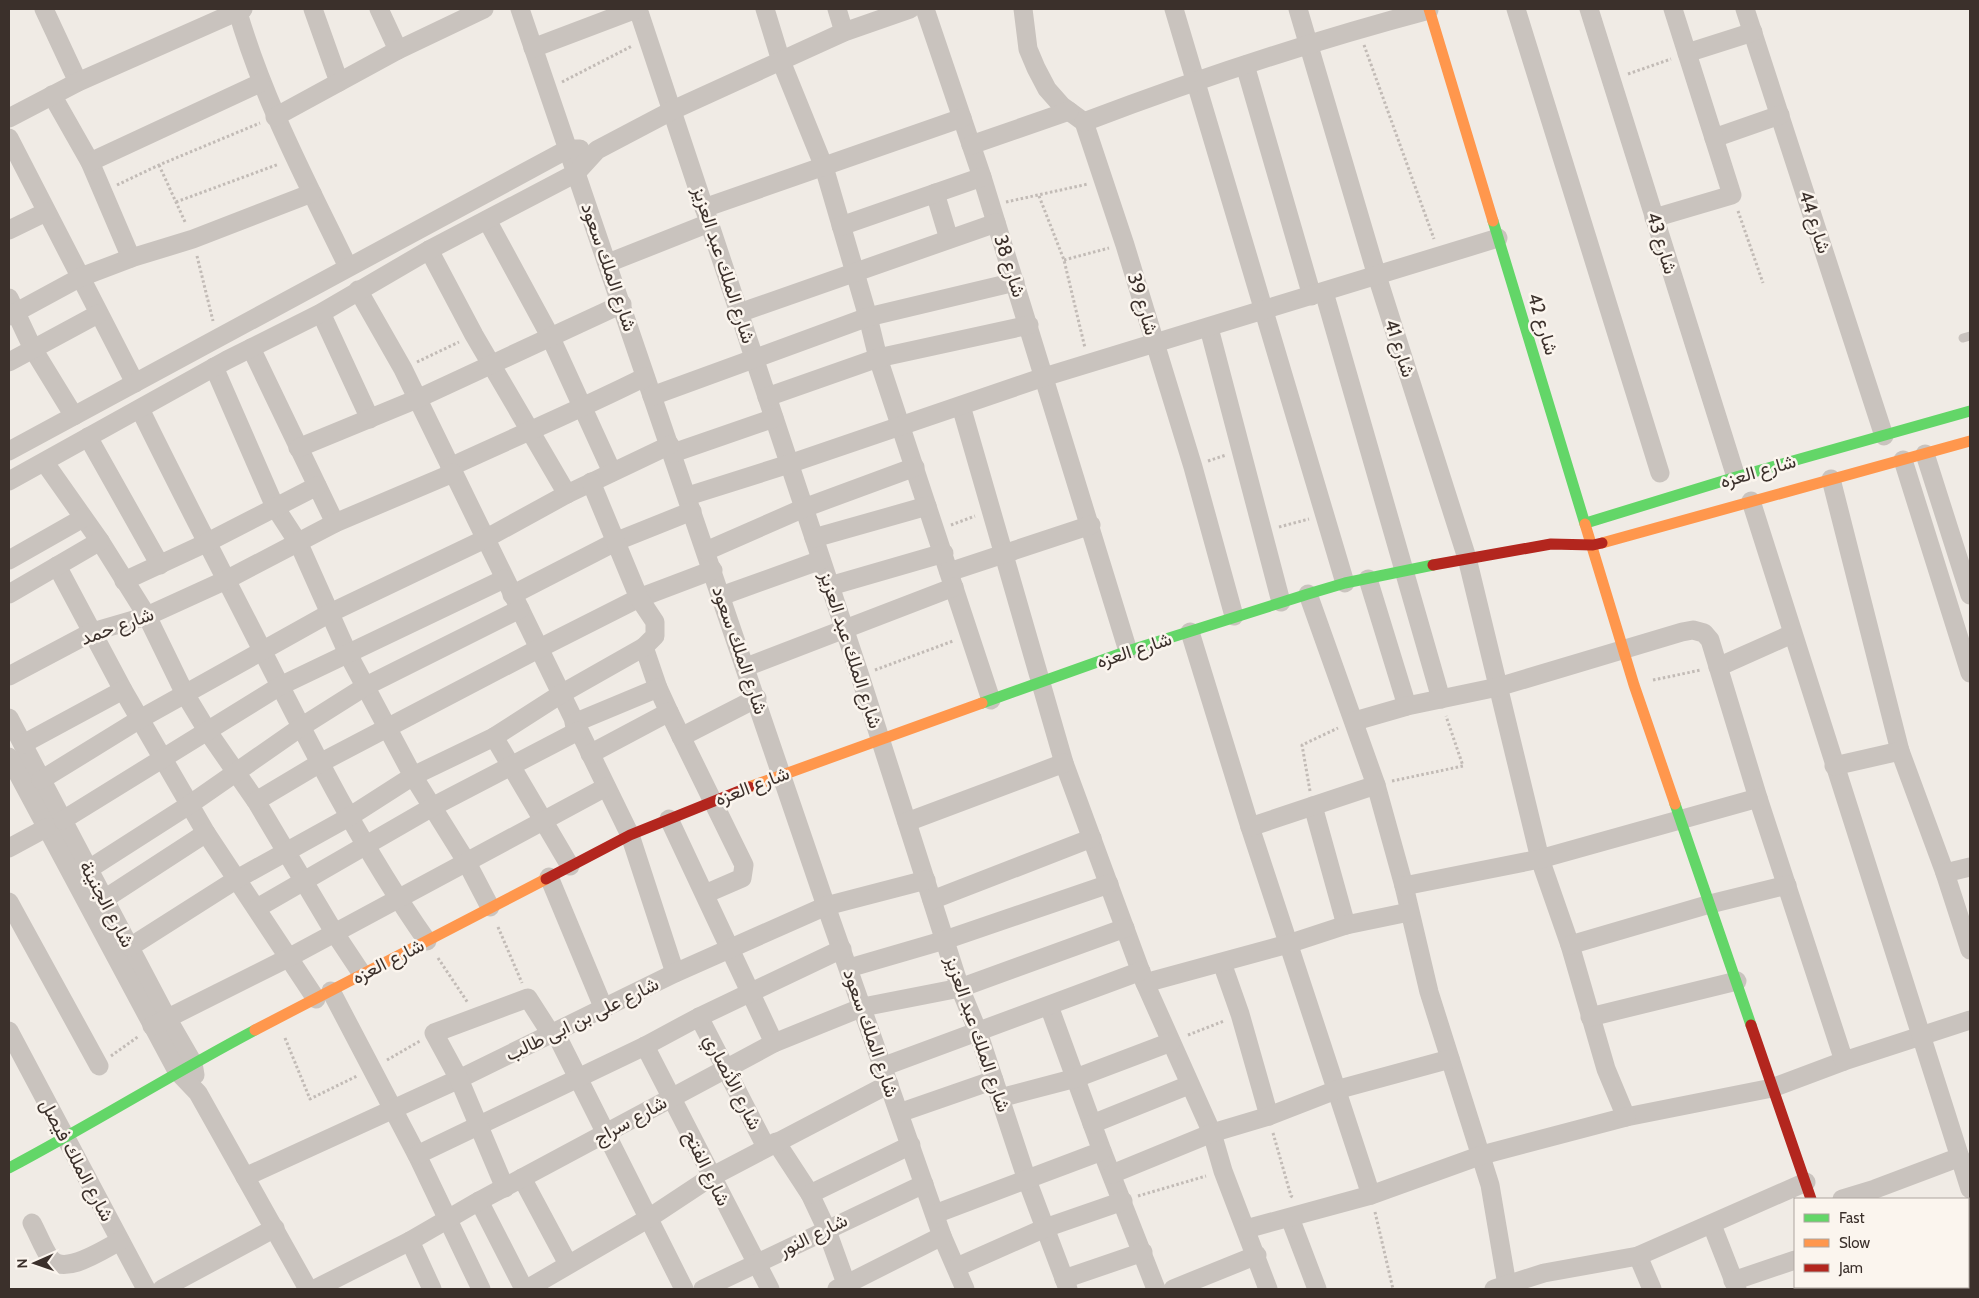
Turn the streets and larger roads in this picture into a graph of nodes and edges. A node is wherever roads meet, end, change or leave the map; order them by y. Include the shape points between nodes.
1 (44, 9) edge
2 (313, 9) edge
3 (379, 9) edge
4 (484, 9) edge
5 (520, 9) edge
6 (637, 9) edge
7 (765, 9) edge
8 (837, 9) edge
9 (910, 9) edge
10 (925, 9) edge
11 (1023, 9) edge
12 (1174, 9) edge
13 (1298, 9) edge
14 (1429, 9) edge
15 (1516, 9) edge
16 (1588, 9) edge
17 (1673, 9) edge
18 (1745, 9) edge
19 (239, 10) edge
20 (886, 13) edge
21 (844, 32) junction
22 (1753, 32) junction
23 (1309, 44) junction
24 (534, 48) junction
25 (398, 50) junction
26 (1687, 53) junction
27 (781, 61) junction
28 (1245, 64) junction
29 (1196, 80) junction
30 (78, 82) junction
31 (339, 82) junction
32 (260, 83) junction
33 (52, 95) junction
34 (673, 110) junction
35 (1780, 115) junction
36 (275, 117) junction
37 (1077, 117) junction
38 (9, 118) edge
39 (962, 118) junction
40 (1714, 138) junction
41 (971, 145) junction
42 (11, 149) edge
43 (568, 149) junction
44 (597, 150) junction
45 (90, 162) junction
46 (824, 167) junction
47 (576, 172) junction
48 (982, 177) junction
49 (312, 193) junction
50 (935, 193) junction
51 (46, 212) junction
52 (994, 214) junction
53 (706, 216) junction
54 (1654, 218) junction
55 (487, 220) junction
56 (841, 226) junction
57 (9, 230) edge
58 (1498, 238) junction
59 (949, 239) junction
60 (429, 250) junction
61 (130, 258) junction
62 (608, 263) junction
63 (348, 267) junction
64 (854, 273) junction
65 (1377, 276) junction
66 (81, 277) junction
67 (1015, 282) junction
68 (358, 290) junction
69 (1318, 294) junction
70 (622, 304) junction
71 (11, 308) edge
72 (1264, 311) junction
73 (321, 313) junction
74 (739, 313) junction
75 (98, 314) junction
76 (868, 317) junction
77 (1029, 325) junction
78 (1209, 328) junction
79 (550, 336) junction
80 (1155, 345) junction
81 (251, 348) junction
82 (33, 349) junction
83 (754, 358) junction
84 (878, 358) junction
85 (9, 362) edge
86 (492, 365) junction
87 (214, 367) junction
88 (646, 377) junction
89 (1044, 377) junction
90 (135, 383) junction
91 (652, 396) junction
92 (417, 398) junction
93 (767, 398) junction
94 (961, 406) junction
95 (583, 408) junction
96 (140, 409) junction
97 (1970, 411) edge
98 (74, 416) junction
99 (774, 418) junction
100 (370, 419) junction
101 (902, 426) junction
102 (530, 430) junction
103 (1884, 436) junction
104 (88, 437) junction
105 (1970, 441) edge
106 (298, 448) junction
107 (671, 449) junction
108 (9, 451) edge
109 (1925, 454) junction
110 (1903, 460) junction
111 (45, 463) junction
112 (789, 464) junction
113 (915, 467) junction
114 (452, 470) junction
115 (612, 472) junction
116 (1660, 473) dead end
117 (1736, 478) junction
118 (1831, 480) junction
119 (9, 482) edge
120 (591, 482) junction
121 (317, 486) junction
122 (567, 494) junction
123 (1751, 501) junction
124 (690, 503) junction
125 (927, 506) junction
126 (275, 507) junction
127 (804, 508) junction
128 (83, 518) junction
129 (336, 523) junction
130 (1586, 524) junction
131 (1091, 525) junction
132 (814, 538) junction
133 (485, 539) junction
134 (100, 541) junction
135 (617, 541) junction
136 (206, 543) junction
137 (299, 544) junction
138 (1552, 544) junction
139 (1593, 545) junction
140 (706, 551) junction
141 (944, 553) junction
142 (1002, 554) junction
143 (1467, 558) junction
144 (9, 560) edge
145 (821, 560) junction
146 (57, 566) junction
147 (160, 566) junction
148 (713, 570) junction
149 (1405, 572) junction
150 (1368, 579) junction
151 (226, 580) junction
152 (951, 580) junction
153 (124, 581) junction
154 (1345, 583) junction
155 (830, 586) junction
156 (9, 594) edge
157 (512, 594) junction
158 (1308, 594) junction
159 (1970, 595) edge
160 (721, 596) junction
161 (639, 598) junction
162 (1281, 602) junction
163 (330, 613) junction
164 (147, 616) junction
165 (1234, 616) junction
166 (845, 630) junction
167 (92, 632) junction
168 (1190, 632) junction
169 (1792, 634) junction
170 (644, 647) junction
171 (538, 649) junction
172 (1625, 650) junction
173 (263, 651) junction
174 (1128, 651) junction
175 (348, 654) junction
176 (746, 667) junction
177 (1718, 667) junction
178 (1970, 673) edge
179 (9, 676) edge
180 (1041, 681) junction
181 (280, 686) junction
182 (366, 686) junction
183 (658, 688) junction
184 (1498, 688) junction
185 (123, 690) junction
186 (185, 694) junction
187 (561, 694) junction
188 (757, 698) junction
189 (1441, 699) junction
190 (991, 700) junction
191 (1407, 706) junction
192 (669, 712) junction
193 (9, 718) edge
194 (140, 719) junction
195 (1354, 721) junction
196 (301, 727) junction
197 (576, 727) junction
198 (388, 728) junction
199 (208, 732) junction
200 (494, 737) junction
201 (681, 737) junction
202 (880, 740) junction
203 (23, 744) junction
204 (1900, 751) junction
205 (590, 754) junction
206 (9, 757) edge
207 (162, 759) junction
208 (320, 763) junction
209 (1064, 763) junction
210 (1834, 766) junction
211 (512, 767) junction
212 (236, 773) junction
213 (782, 774) junction
214 (413, 776) junction
215 (41, 780) junction
216 (1376, 785) junction
217 (606, 787) junction
218 (1758, 798) junction
219 (256, 801) junction
220 (713, 801) junction
221 (189, 805) junction
222 (434, 806) junction
223 (1313, 806) junction
224 (60, 814) junction
225 (349, 817) junction
226 (669, 819) junction
227 (1682, 821) junction
228 (544, 822) junction
229 (907, 822) junction
230 (43, 823) junction
231 (1250, 828) junction
232 (206, 834) junction
233 (630, 835) junction
234 (1092, 838) junction
235 (366, 844) junction
236 (9, 848) edge
237 (287, 851) junction
238 (1540, 859) junction
239 (466, 861) junction
240 (570, 866) junction
241 (1970, 867) edge
242 (89, 869) junction
243 (1945, 873) junction
244 (549, 877) junction
245 (237, 879) junction
246 (303, 880) junction
247 (926, 880) junction
248 (1109, 884) junction
249 (1787, 885) junction
250 (1404, 886) junction
251 (704, 894) junction
252 (106, 898) junction
253 (397, 898) junction
254 (932, 900) junction
255 (9, 902) edge
256 (1710, 904) junction
257 (826, 906) junction
258 (257, 908) junction
259 (490, 908) junction
260 (1409, 912) junction
261 (1346, 926) junction
262 (1125, 928) junction
263 (334, 932) junction
264 (945, 940) junction
265 (427, 941) junction
266 (1288, 944) junction
267 (1570, 945) junction
268 (130, 947) junction
269 (730, 949) junction
270 (842, 949) junction
271 (1970, 950) edge
272 (288, 958) junction
273 (1222, 963) junction
274 (849, 968) junction
275 (676, 973) junction
276 (362, 974) junction
277 (1143, 977) junction
278 (1737, 982) junction
279 (960, 988) junction
280 (751, 993) junction
281 (323, 995) junction
282 (1049, 1006) junction
283 (863, 1007) junction
284 (604, 1009) junction
285 (1590, 1016) junction
286 (699, 1017) junction
287 (1970, 1020) edge
288 (160, 1022) junction
289 (9, 1031) edge
290 (978, 1032) junction
291 (553, 1033) junction
292 (1923, 1036) junction
293 (1171, 1042) junction
294 (774, 1043) junction
295 (645, 1046) junction
296 (1450, 1059) junction
297 (1844, 1061) junction
298 (99, 1066) road end
299 (185, 1067) junction
300 (725, 1069) junction
301 (886, 1075) junction
302 (577, 1078) junction
303 (1076, 1078) junction
304 (459, 1079) junction
305 (994, 1080) junction
306 (1189, 1084) junction
307 (1772, 1088) junction
308 (1336, 1090) junction
309 (672, 1097) junction
310 (1000, 1098) junction
311 (392, 1109) junction
312 (899, 1113) junction
313 (1269, 1116) junction
314 (1626, 1117) junction
315 (1092, 1124) junction
316 (478, 1125) junction
317 (1212, 1133) junction
318 (606, 1134) junction
319 (65, 1138) junction
320 (771, 1144) junction
321 (911, 1145) junction
322 (1962, 1145) edge
323 (1102, 1152) junction
324 (417, 1155) junction
325 (1482, 1155) junction
326 (9, 1168) edge
327 (1112, 1174) junction
328 (245, 1177) junction
329 (711, 1177) junction
330 (522, 1178) junction
331 (1027, 1180) junction
332 (924, 1184) junction
333 (505, 1188) junction
334 (1970, 1189) edge
335 (1809, 1190) edge
336 (810, 1194) junction
337 (1370, 1195) junction
338 (1844, 1198) edge
339 (479, 1201) junction
340 (1123, 1201) junction
341 (935, 1214) junction
342 (648, 1218) junction
343 (1290, 1218) junction
344 (449, 1219) junction
345 (32, 1223) dead end
346 (1712, 1225) junction
347 (275, 1228) junction
348 (826, 1228) junction
349 (1045, 1228) junction
350 (1246, 1229) junction
351 (942, 1236) junction
352 (120, 1241) junction
353 (410, 1241) junction
354 (1143, 1252) junction
355 (1257, 1255) junction
356 (1638, 1256) junction
357 (1794, 1260) edge
358 (755, 1263) junction
359 (568, 1264) junction
360 (957, 1267) junction
361 (1066, 1284) edge
362 (1735, 1285) edge
363 (1500, 1287) edge
364 (843, 1288) edge
365 (146, 1289) edge
366 (162, 1289) edge
367 (308, 1289) edge
368 (315, 1289) edge
369 (432, 1289) edge
370 (480, 1289) edge
371 (526, 1289) edge
372 (684, 1289) edge
373 (703, 1289) edge
374 (770, 1289) edge
375 (965, 1289) edge
376 (1156, 1289) edge
377 (1173, 1289) edge
378 (1268, 1289) edge
379 (1317, 1289) edge
380 (1652, 1289) edge

1 - 30 street
2 - 31 street
3 - 25 street
4 - 25 street
5 - 24 street, شارع الملك سعود
6 - 24 street
6 - 34 street, شارع الملك عبد العزيز
7 - 27 street
8 - 21 street
9 - 20 street
10 - 39 street, شارع 38
11 - 37 street, شارع 39 via 1028,49 1036,68 1047,89
12 - 29 street
13 - 23 street, شارع 41
14 - 23 street
14 - 58 street, شارع 42
15 - 116 street
16 - 54 street, شارع 43
17 - 26 street
18 - 22 street, شارع 44
19 - 30 street
19 - 32 street
20 - 21 street
21 - 27 street
22 - 26 street
22 - 35 street, شارع 44
23 - 28 street
23 - 65 street, شارع 41
24 - 43 street, شارع الملك سعود
25 - 31 street
26 - 40 street
27 - 34 street
27 - 46 street
28 - 29 street
28 - 69 street
29 - 37 street
29 - 72 street
30 - 33 street
31 - 36 street
32 - 36 street
32 - 45 street
33 - 38 street
33 - 45 street
34 - 44 street
34 - 53 street, شارع الملك عبد العزيز
35 - 40 street
35 - 103 street, شارع 44
36 - 49 street
37 - 41 street
37 - 80 street, شارع 39 via 1103,180
39 - 41 street, شارع 38
39 - 46 street
40 - 54 street via 1732,194
41 - 48 street, شارع 38
42 - 51 street
43 - 44 street
43 - 47 street, شارع الملك سعود
43 - 63 street
44 - 47 street
45 - 61 street
46 - 53 street
46 - 56 street
47 - 55 street
47 - 62 street, شارع الملك سعود
48 - 50 street
48 - 52 street, شارع 38
49 - 61 street via 193,239
49 - 63 street
50 - 56 street
50 - 59 street
51 - 57 street
51 - 66 street
52 - 59 street
52 - 67 street, شارع 38
53 - 62 street
53 - 74 street, شارع الملك عبد العزيز
54 - 117 street, شارع 43
55 - 60 street
55 - 79 street
56 - 64 street
58 - 65 street
58 - 130 street, شارع 42
59 - 64 street
60 - 68 street
60 - 86 street
61 - 66 street
62 - 70 street, شارع الملك سعود
63 - 90 street
64 - 74 street
64 - 76 street
65 - 69 street
65 - 143 street, شارع 41
66 - 71 street
66 - 75 street
67 - 76 street
67 - 77 street, شارع 38
68 - 73 street
68 - 92 street
69 - 72 street
69 - 149 street
70 - 79 street
70 - 88 street, شارع الملك سعود
71 - 82 street
72 - 78 street
72 - 154 street
73 - 81 street
73 - 100 street
74 - 83 street, شارع الملك عبد العزيز
75 - 82 street
75 - 90 street
76 - 83 street
76 - 84 street
77 - 84 street
77 - 89 street, شارع 38
78 - 80 street
78 - 162 street
79 - 86 street
79 - 95 street
80 - 89 street
80 - 165 street, شارع 39
81 - 87 street
81 - 106 street
82 - 85 street
82 - 98 street
83 - 91 street
83 - 93 street, شارع الملك عبد العزيز
84 - 93 street
84 - 101 street
86 - 92 street
86 - 102 street
87 - 96 street
87 - 126 street
88 - 91 street, شارع الملك سعود
88 - 95 street, شارع حمد
89 - 94 street
89 - 131 street, شارع 38
90 - 98 street
91 - 107 street, شارع الملك سعود
92 - 100 street
92 - 114 street
93 - 99 street, شارع الملك عبد العزيز
94 - 101 street
94 - 142 street
95 - 102 street, شارع حمد
95 - 115 street
96 - 104 street
96 - 136 street
97 - 103 street, شارع العزه
98 - 108 street
99 - 107 street
99 - 112 street, شارع الملك عبد العزيز
100 - 106 street
101 - 112 street
101 - 113 street
102 - 114 street, شارع حمد
102 - 122 street
103 - 117 street, شارع العزه
104 - 111 street
104 - 147 street
105 - 109 street, شارع العزه
106 - 121 street
107 - 115 street
107 - 124 street, شارع الملك سعود
109 - 110 street, شارع العزه
109 - 159 street
110 - 118 street, شارع العزه
110 - 178 street
111 - 119 street
111 - 128 street
112 - 124 street
112 - 127 street, شارع الملك عبد العزيز
113 - 125 street
113 - 127 street
114 - 129 street, شارع حمد
114 - 133 street
115 - 120 street
117 - 130 street, شارع العزه
118 - 123 street, شارع العزه
118 - 204 street
120 - 122 street
120 - 135 street
121 - 126 street
121 - 129 street
122 - 133 street
123 - 139 street, شارع العزه
123 - 169 street
124 - 135 street
124 - 140 street, شارع الملك سعود
125 - 132 street
125 - 141 street
126 - 136 street
126 - 137 street
127 - 132 street, شارع الملك عبد العزيز
127 - 140 street
128 - 134 street
128 - 144 street
129 - 137 street, شارع حمد
130 - 138 street, شارع العزه
130 - 139 street, شارع 42
131 - 142 street
131 - 174 street, شارع 38
132 - 145 street, شارع الملك عبد العزيز
133 - 157 street
133 - 163 street
134 - 146 street
134 - 153 street
135 - 157 street
135 - 161 street
136 - 147 street
136 - 151 street
137 - 151 street, شارع حمد
137 - 163 street
138 - 139 street, شارع العزه
138 - 143 street, شارع العزه
139 - 172 street, شارع 42
140 - 148 street, شارع الملك سعود
141 - 152 street
141 - 155 street
142 - 152 street
142 - 180 street
143 - 149 street, شارع العزه
143 - 184 street, شارع 41
145 - 155 street, شارع الملك عبد العزيز
145 - 160 street
146 - 156 street
146 - 167 street
147 - 153 street
148 - 160 street, شارع الملك سعود
148 - 161 street
149 - 150 street, شارع العزه
149 - 189 street
150 - 154 street, شارع العزه
150 - 191 street
151 - 164 street, شارع حمد
151 - 173 street
152 - 166 street
152 - 190 street
153 - 164 street
154 - 158 street, شارع العزه
155 - 166 street, شارع الملك عبد العزيز
157 - 171 street
157 - 175 street
157 - 182 street
158 - 162 street, شارع العزه
158 - 195 street
160 - 176 street, شارع الملك سعود
161 - 170 street via 656,625 655,636
161 - 171 street
162 - 165 street, شارع العزه
163 - 173 street
163 - 175 street
164 - 167 street, شارع حمد
164 - 186 street
165 - 168 street, شارع العزه
166 - 176 street
166 - 202 street, شارع الملك عبد العزيز
167 - 179 street, شارع حمد
167 - 185 street
168 - 174 street, شارع العزه
168 - 231 street
169 - 177 street
169 - 210 street
170 - 183 street
170 - 187 street
171 - 187 street
171 - 198 street
172 - 177 street via 1682,632 1699,631 1710,640
172 - 184 street
172 - 227 street, شارع 42
173 - 181 street
173 - 186 street
174 - 180 street, شارع العزه
175 - 181 street
175 - 182 street
176 - 188 street, شارع الملك سعود
177 - 218 street
180 - 190 street, شارع العزه
180 - 209 street
181 - 196 street
181 - 199 street
182 - 196 street
182 - 198 street
183 - 192 street
183 - 197 street
184 - 189 street
184 - 238 street, شارع 41
185 - 194 street
185 - 203 street
186 - 194 street
186 - 199 street
187 - 197 street
187 - 200 street
188 - 201 street
188 - 213 street, شارع الملك سعود
189 - 191 street
190 - 202 street, شارع العزه
191 - 195 street
192 - 201 street
192 - 205 street
193 - 203 street, شارع الجنينة
194 - 207 street
194 - 215 street
195 - 216 street
196 - 208 street
196 - 212 street
197 - 205 street
197 - 211 street
198 - 208 street
198 - 214 street
199 - 207 street
199 - 212 street
200 - 211 street
200 - 214 street
201 - 220 street
202 - 213 street, شارع العزه
202 - 229 street, شارع الملك عبد العزيز
203 - 215 street, شارع الجنينة
204 - 210 street
204 - 243 street
205 - 217 street
206 - 230 street, شارع الجنينة
207 - 221 street
207 - 224 street
208 - 219 street
208 - 225 street
209 - 229 street
209 - 234 street
210 - 292 street
211 - 222 street
211 - 228 street
212 - 219 street
212 - 221 street
213 - 220 street, شارع العزه
213 - 257 street, شارع الملك سعود
214 - 222 street
214 - 225 street
215 - 224 street, شارع الجنينة
216 - 223 street
216 - 250 street
217 - 228 street
217 - 233 street
218 - 227 street
218 - 249 street
219 - 237 street
220 - 226 street, شارع العزه
220 - 251 street via 745,870 740,880
221 - 232 street
221 - 242 street
222 - 235 street
222 - 239 street
223 - 231 street
223 - 261 street
224 - 230 street
224 - 242 street, شارع الجنينة
225 - 235 street
225 - 237 street
226 - 233 street, شارع العزه
226 - 251 street
227 - 238 street
227 - 256 street, شارع 42
228 - 239 street
228 - 240 street
229 - 247 street, شارع الملك عبد العزيز
230 - 236 street
230 - 288 street, شارع الجنينة
231 - 266 street
232 - 245 street
232 - 252 street
233 - 240 street, شارع العزه
233 - 275 street
234 - 248 street
234 - 254 street
235 - 246 street
235 - 253 street
237 - 245 street
237 - 246 street
238 - 250 street
238 - 267 street, شارع 41
239 - 253 street
239 - 259 street
240 - 244 street, شارع العزه
241 - 243 street
242 - 252 street, شارع الجنينة
243 - 271 street
244 - 259 street, شارع العزه
244 - 284 street
245 - 258 street
245 - 268 street
246 - 258 street
246 - 263 street
247 - 254 street, شارع الملك عبد العزيز
247 - 257 street, شارع على بن ابى طالب
248 - 262 street
248 - 264 street
249 - 256 street
249 - 297 street
250 - 260 street
251 - 269 street
252 - 268 street, شارع الجنينة
253 - 263 street
253 - 265 street
254 - 264 street, شارع الملك عبد العزيز
255 - 298 street
256 - 267 street
256 - 278 street, شارع 42
257 - 269 street, شارع على بن ابى طالب
257 - 270 street, شارع الملك سعود
258 - 272 street
259 - 265 street, شارع العزه
260 - 261 street
260 - 296 street
261 - 266 street
262 - 277 street
262 - 279 street, شارع سراج
263 - 272 street
263 - 276 street
264 - 274 street
264 - 279 street, شارع الملك عبد العزيز
265 - 276 street, شارع العزه
266 - 273 street
266 - 308 street
267 - 285 street, شارع 41
268 - 288 street, شارع الجنينة
269 - 275 street, شارع على بن ابى طالب
269 - 280 street
270 - 274 street, شارع الملك سعود
270 - 280 street
272 - 281 street
272 - 288 street
273 - 277 street
273 - 313 street
274 - 283 street, شارع الملك سعود
275 - 284 street, شارع على بن ابى طالب
276 - 281 street, شارع العزه
277 - 282 street
277 - 293 street
278 - 285 street
278 - 307 street, شارع 42
279 - 283 street, شارع سراج
279 - 290 street, شارع الملك عبد العزيز
280 - 286 street
280 - 294 street
281 - 299 street, شارع العزه
281 - 311 street via 372,1069
282 - 290 street
282 - 303 street
283 - 294 street, شارع سراج
283 - 301 street, شارع الملك سعود
284 - 291 street, شارع على بن ابى طالب
285 - 314 street, شارع 41 via 1606,1070
286 - 295 street
286 - 300 street, شارع الأنصاري
287 - 292 street
288 - 299 street, شارع الجنينة
289 - 319 street, شارع الملك فيصل
290 - 301 street
290 - 305 street, شارع الملك عبد العزيز
291 - 302 street
291 - 304 street, شارع على بن ابى طالب
291 - 304 street via 528,998 434,1033
292 - 297 street
292 - 322 street
293 - 303 street
293 - 306 street
294 - 300 street, شارع سراج
295 - 302 street
295 - 309 street, شارع الفتح
296 - 308 street
296 - 325 street
297 - 307 street
299 - 319 street, شارع العزه
299 - 328 street, شارع الجنينة
300 - 309 street, شارع سراج
300 - 320 street, شارع الأنصاري
301 - 312 street, شارع الملك سعود
301 - 320 street
302 - 316 street
302 - 318 street
303 - 310 street
303 - 315 street
304 - 311 street, شارع على بن ابى طالب
304 - 316 street
305 - 310 street, شارع الملك عبد العزيز
305 - 312 street
306 - 315 street
306 - 317 street
307 - 314 street
307 - 335 street, شارع 42
308 - 313 street
308 - 337 street
309 - 318 street, شارع سراج
309 - 329 street, شارع الفتح
310 - 331 street, شارع الملك عبد العزيز
311 - 324 street
311 - 328 street, شارع على بن ابى طالب
312 - 321 street, شارع الملك سعود
313 - 317 street
314 - 325 street
315 - 323 street
316 - 324 street
316 - 333 street
317 - 327 street
317 - 350 street
318 - 330 street, شارع سراج
318 - 342 street
319 - 326 street, شارع العزه
319 - 352 street, شارع الملك فيصل
320 - 329 street
320 - 336 street, شارع الأنصاري
321 - 332 street, شارع الملك سعود
321 - 336 street
322 - 334 street
322 - 338 street
323 - 327 street
323 - 331 street
324 - 344 street
325 - 337 street
325 - 363 street via 1494,1200
327 - 340 street
328 - 347 street, شارع الجنينة
329 - 342 street
329 - 358 street, شارع الفتح
330 - 333 street, شارع سراج
330 - 359 street
331 - 341 street
331 - 349 street, شارع الملك عبد العزيز
332 - 341 street, شارع الملك سعود
332 - 348 street, شارع النور
333 - 339 street, شارع سراج
335 - 346 street
336 - 348 street, شارع الأنصاري
337 - 343 street
339 - 344 street, شارع سراج
339 - 371 street
340 - 349 street
340 - 354 street
341 - 351 street, شارع الملك سعود
342 - 359 street
342 - 372 street
343 - 350 street
343 - 379 street
344 - 353 street, شارع سراج
344 - 370 street
345 - 352 street via 50,1258 60,1265 71,1265
346 - 356 street
346 - 362 street
347 - 366 street
347 - 367 street, شارع الجنينة
348 - 358 street, شارع النور
348 - 364 street, شارع الأنصاري
349 - 360 street
349 - 361 street, شارع الملك عبد العزيز
350 - 355 street
351 - 360 street, شارع الملك سعود
351 - 364 street
352 - 365 street, شارع الملك فيصل
353 - 368 street, شارع سراج
353 - 369 street
354 - 361 street
354 - 376 street
355 - 377 street
355 - 378 street
356 - 363 street via 1544,1273
356 - 380 street
357 - 362 street
358 - 373 street, شارع النور
358 - 374 street, شارع الفتح
359 - 371 street
360 - 375 street, شارع الملك سعود

